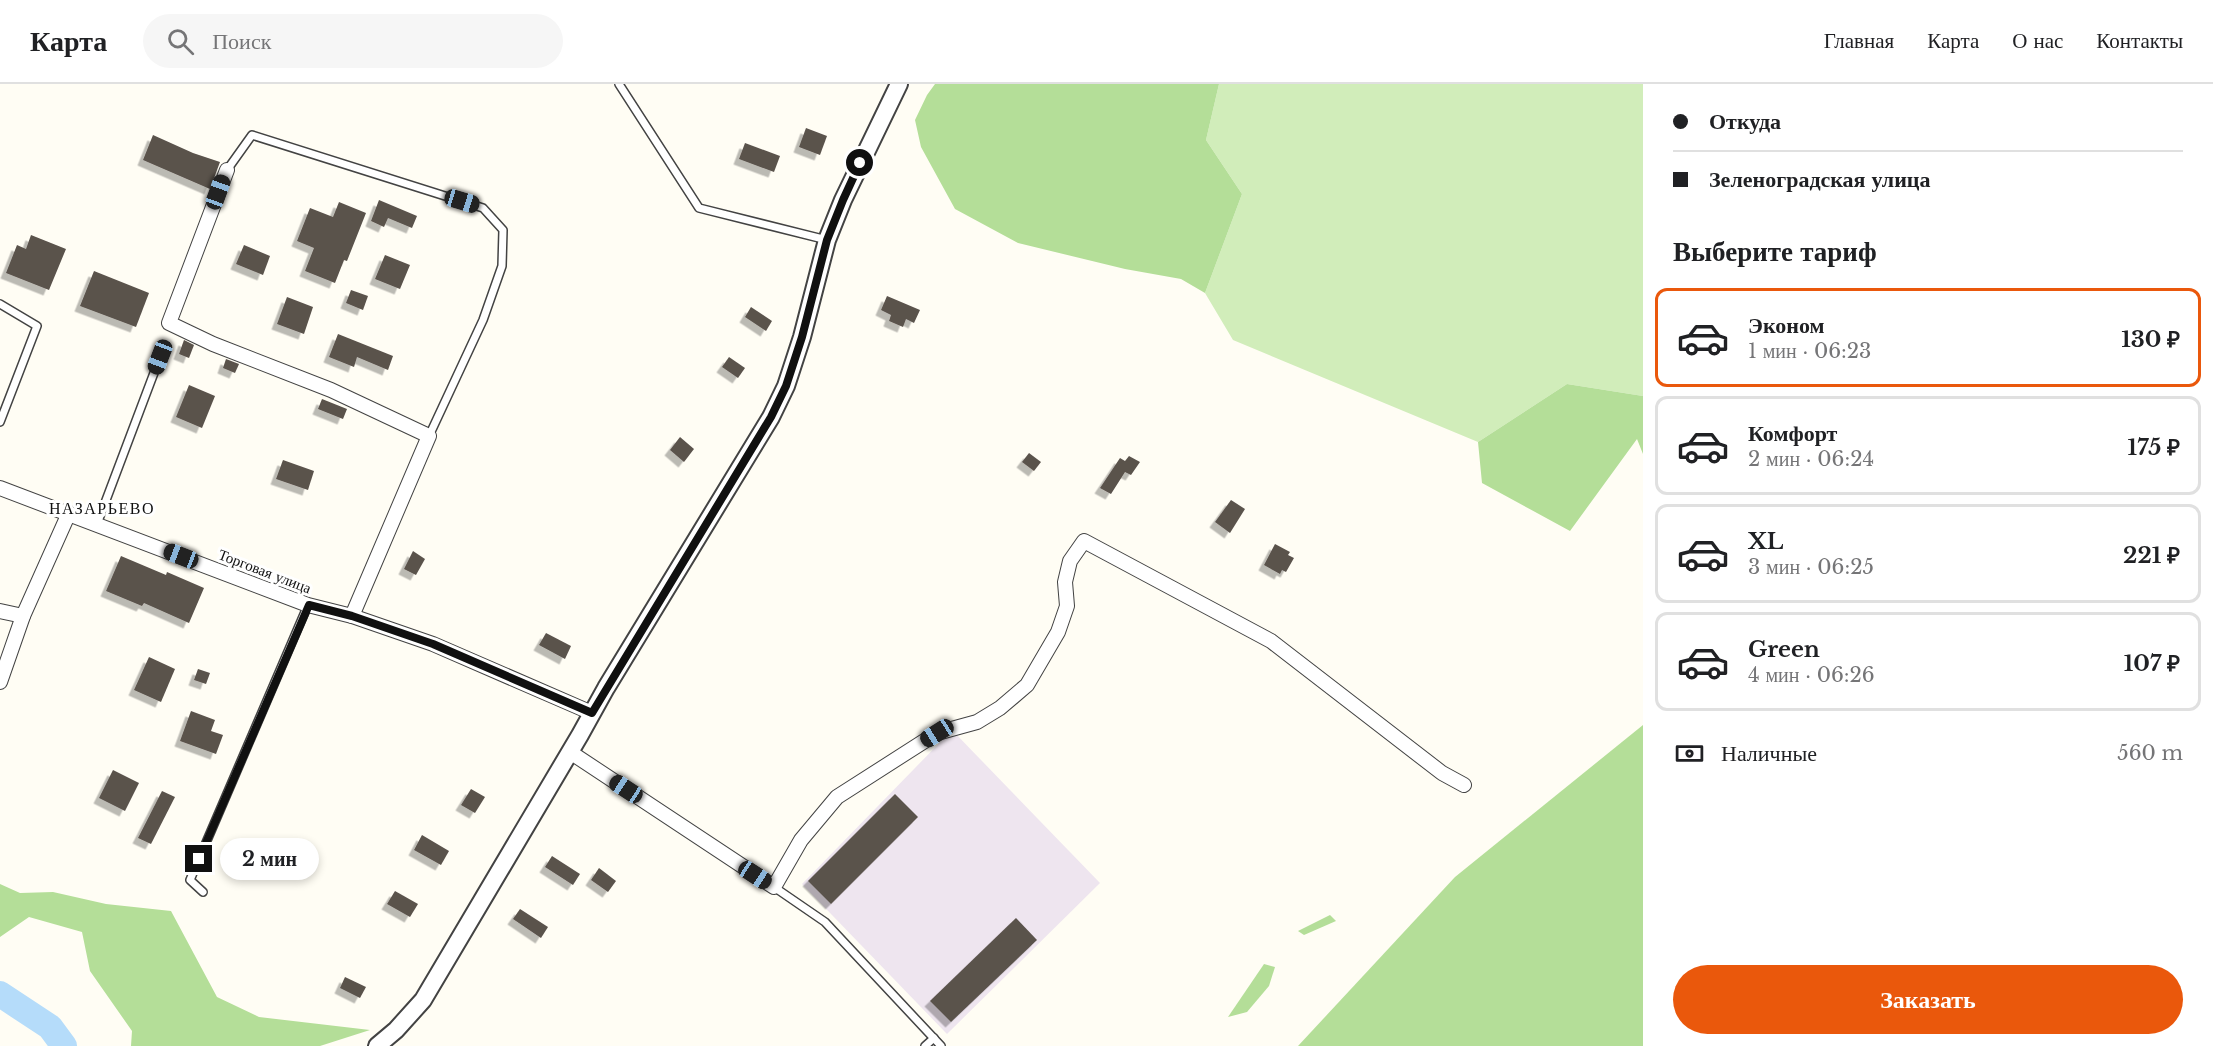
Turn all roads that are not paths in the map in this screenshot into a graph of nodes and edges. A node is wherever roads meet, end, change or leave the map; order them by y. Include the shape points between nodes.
1 (619, 84) edge
2 (899, 84) edge
3 (226, 170) joint
4 (827, 240) junction
5 (0, 304) edge
6 (160, 357) dead end
7 (0, 422) edge
8 (429, 436) junction
9 (0, 488) edge
10 (69, 513) junction
11 (97, 524) junction
12 (309, 605) junction
13 (0, 611) edge
14 (23, 616) junction
15 (352, 616) junction
16 (0, 682) edge
17 (592, 713) junction
18 (570, 752) junction
19 (1464, 785) dead end
20 (774, 887) junction
21 (203, 892) dead end
22 (934, 1038) junction
23 (377, 1046) edge
24 (925, 1046) edge
25 (941, 1046) edge

1 - 4 lane via 699,208
2 - 4 street
3 - 8 street via 169,323 331,390
3 - 8 lane via 252,135 483,208 503,230 502,266 483,320
4 - 17 street via 802,337 781,397
5 - 7 lane via 37,326
6 - 11 lane
8 - 15 street
9 - 10 street, Торговая улица
10 - 11 street, Торговая улица
10 - 14 street
11 - 12 street, Торговая улица
12 - 15 street, Торговая улица
12 - 21 lane via 190,880
13 - 14 street
14 - 16 street
15 - 17 street, Торговая улица via 433,644
17 - 18 street
18 - 20 street
18 - 23 street via 423,1000
19 - 20 street via 1271,641 1084,541 1070,561 1065,582 1067,606 1058,632 1027,685 1000,708 976,722 937,733 837,797 801,840
20 - 22 lane via 825,922
22 - 24 lane
22 - 25 lane

